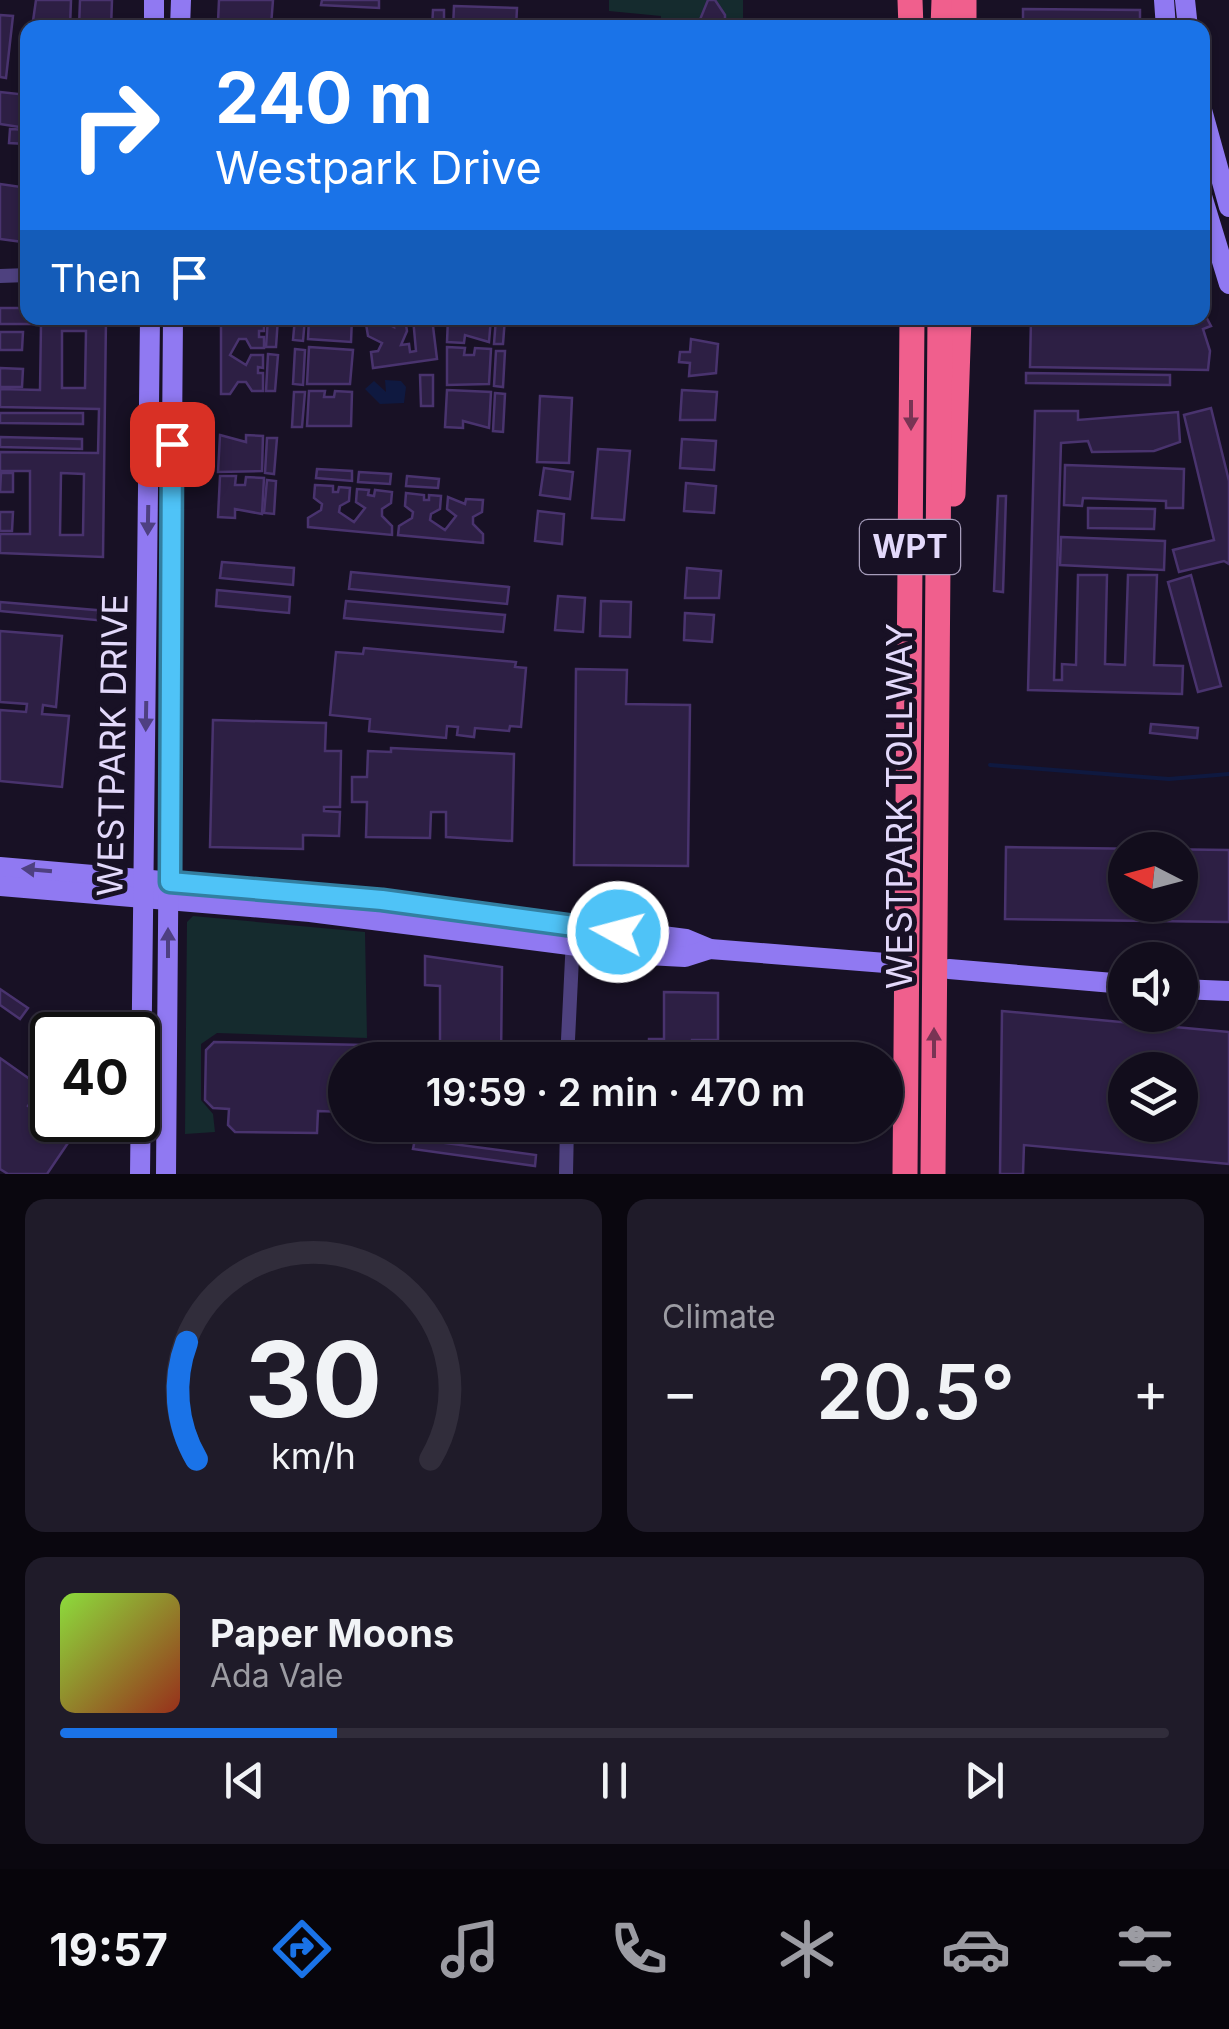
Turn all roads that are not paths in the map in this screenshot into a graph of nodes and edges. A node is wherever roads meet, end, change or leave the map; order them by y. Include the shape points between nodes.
1 (1210, 150) edge
2 (1229, 208) edge
3 (1210, 222) edge
4 (1229, 284) edge
5 (150, 325) edge
6 (174, 325) edge
7 (912, 325) edge
8 (940, 325) edge
9 (960, 325) edge
10 (148, 478) junction
11 (172, 478) junction
12 (936, 683) junction
13 (0, 867) edge
14 (0, 886) edge
15 (144, 889) junction
16 (170, 891) junction
17 (573, 936) junction
18 (898, 964) dead end
19 (949, 969) dead end
20 (1108, 983) edge
21 (1198, 990) edge
22 (1229, 992) edge
23 (142, 1012) edge
24 (568, 1042) edge
25 (160, 1113) edge
26 (166, 1113) junction
27 (141, 1142) edge
28 (566, 1142) edge
29 (140, 1174) edge
30 (166, 1174) edge
31 (566, 1174) edge
32 (905, 1174) edge
33 (934, 1174) edge

1 - 2 main road
3 - 4 main road
5 - 10 main road, WESTPARK DRIVE
6 - 11 main road, WESTPARK DRIVE
7 -> 32 highway, WESTPARK TOLLWAY / WPT
8 - 12 highway, WESTPARK TOLLWAY / WPT
9 - 12 highway via 958,438
10 - 11 main road
10 -> 15 main road, WESTPARK DRIVE
11 - 16 main road, WESTPARK DRIVE
33 -> 12 highway, WESTPARK TOLLWAY / WPT
15 -> 13 main road
14 - 15 main road
15 - 16 main road
15 - 23 main road, WESTPARK DRIVE
16 - 17 main road
26 -> 16 main road, WESTPARK DRIVE
17 - 18 main road via 686,939 710,949
17 - 24 street
19 - 20 main road
21 - 22 main road
25 - 26 main road
26 - 30 main road, WESTPARK DRIVE
27 - 29 main road, WESTPARK DRIVE
28 - 31 street

